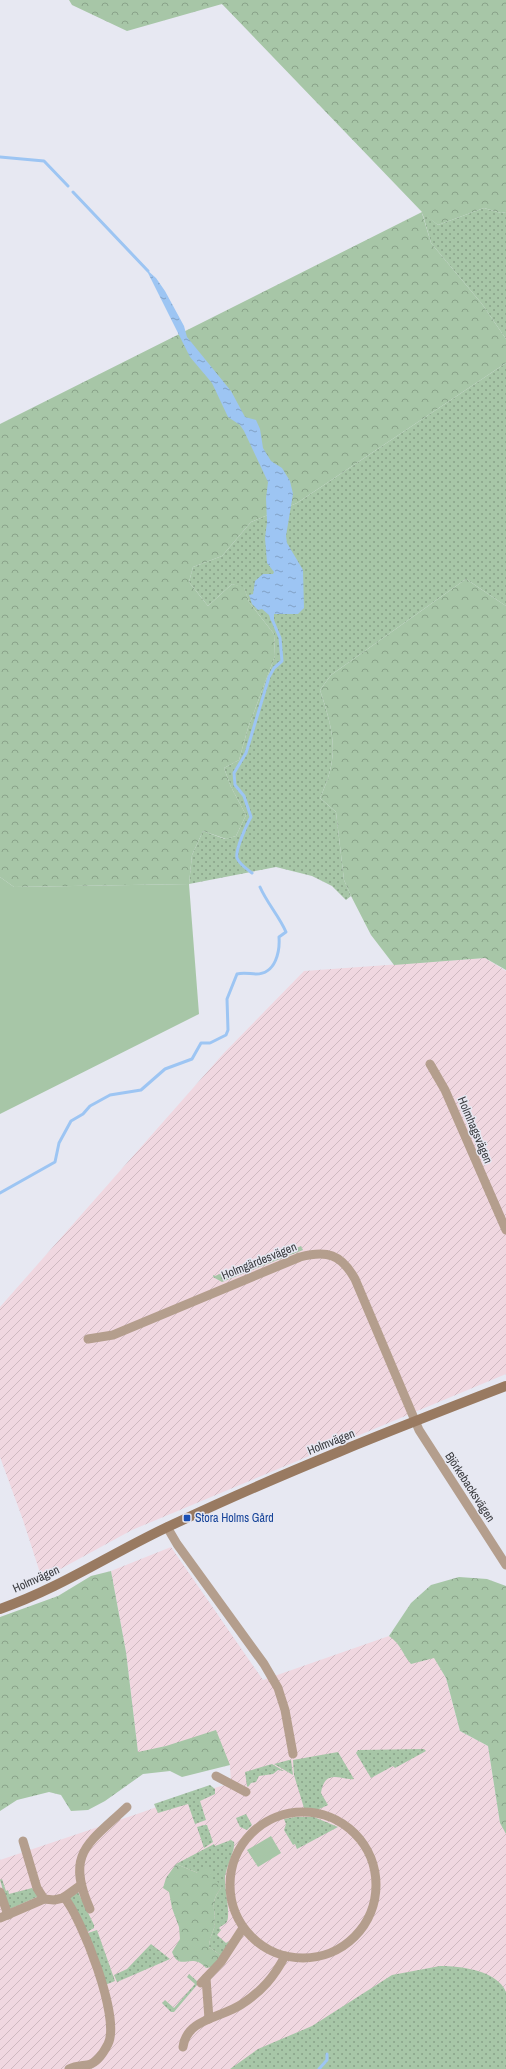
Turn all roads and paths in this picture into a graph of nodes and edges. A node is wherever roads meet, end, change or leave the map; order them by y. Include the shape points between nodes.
1 (430, 1064) dead end
2 (506, 1230) edge
3 (88, 1339) dead end
4 (506, 1386) edge
5 (417, 1420) junction
6 (167, 1527) junction
7 (506, 1565) edge
8 (0, 1609) edge
9 (292, 1754) dead end
10 (216, 1776) dead end
11 (246, 1792) dead end
12 (128, 1807) dead end
13 (23, 1841) dead end
14 (81, 1885) junction
15 (0, 1892) edge
16 (64, 1897) junction
17 (44, 1899) junction
18 (90, 1909) dead end
19 (4, 1917) edge
20 (244, 1928) junction
21 (285, 1956) junction
22 (209, 2019) junction
23 (183, 2047) dead end
24 (69, 2069) edge

1 - 2 street, Holmhagsvägen via 445,1090
3 - 5 street, Holmgärdesvägen via 113,1335 289,1260 312,1254 327,1254 342,1261 355,1279
4 - 5 street, Holmvägen
5 - 6 street, Holmvägen
5 - 7 street, Björkebacksvägen via 419,1430
6 - 8 street, Holmvägen via 70,1578
6 - 9 street via 176,1544 264,1664 278,1688 285,1710
10 - 11 street
12 - 14 street via 86,1848 79,1864
13 - 17 street via 37,1888
14 - 16 street
14 - 18 street
15 - 19 street
16 - 17 street
16 - 24 street via 72,1907 91,1949 103,1987 110,2023 108,2044 94,2062
17 - 19 street
20 - 21 street via 259,1944
20 - 21 street via 233,1908 230,1880 236,1853 249,1835 268,1820 293,1812 314,1812 345,1825 354,1832 367,1850 375,1871 376,1893 370,1915 349,1942 329,1953 307,1958
20 - 22 street via 221,1962 203,1981
21 - 22 street via 274,1977 263,1988 237,2008
22 - 23 street via 184,2037

